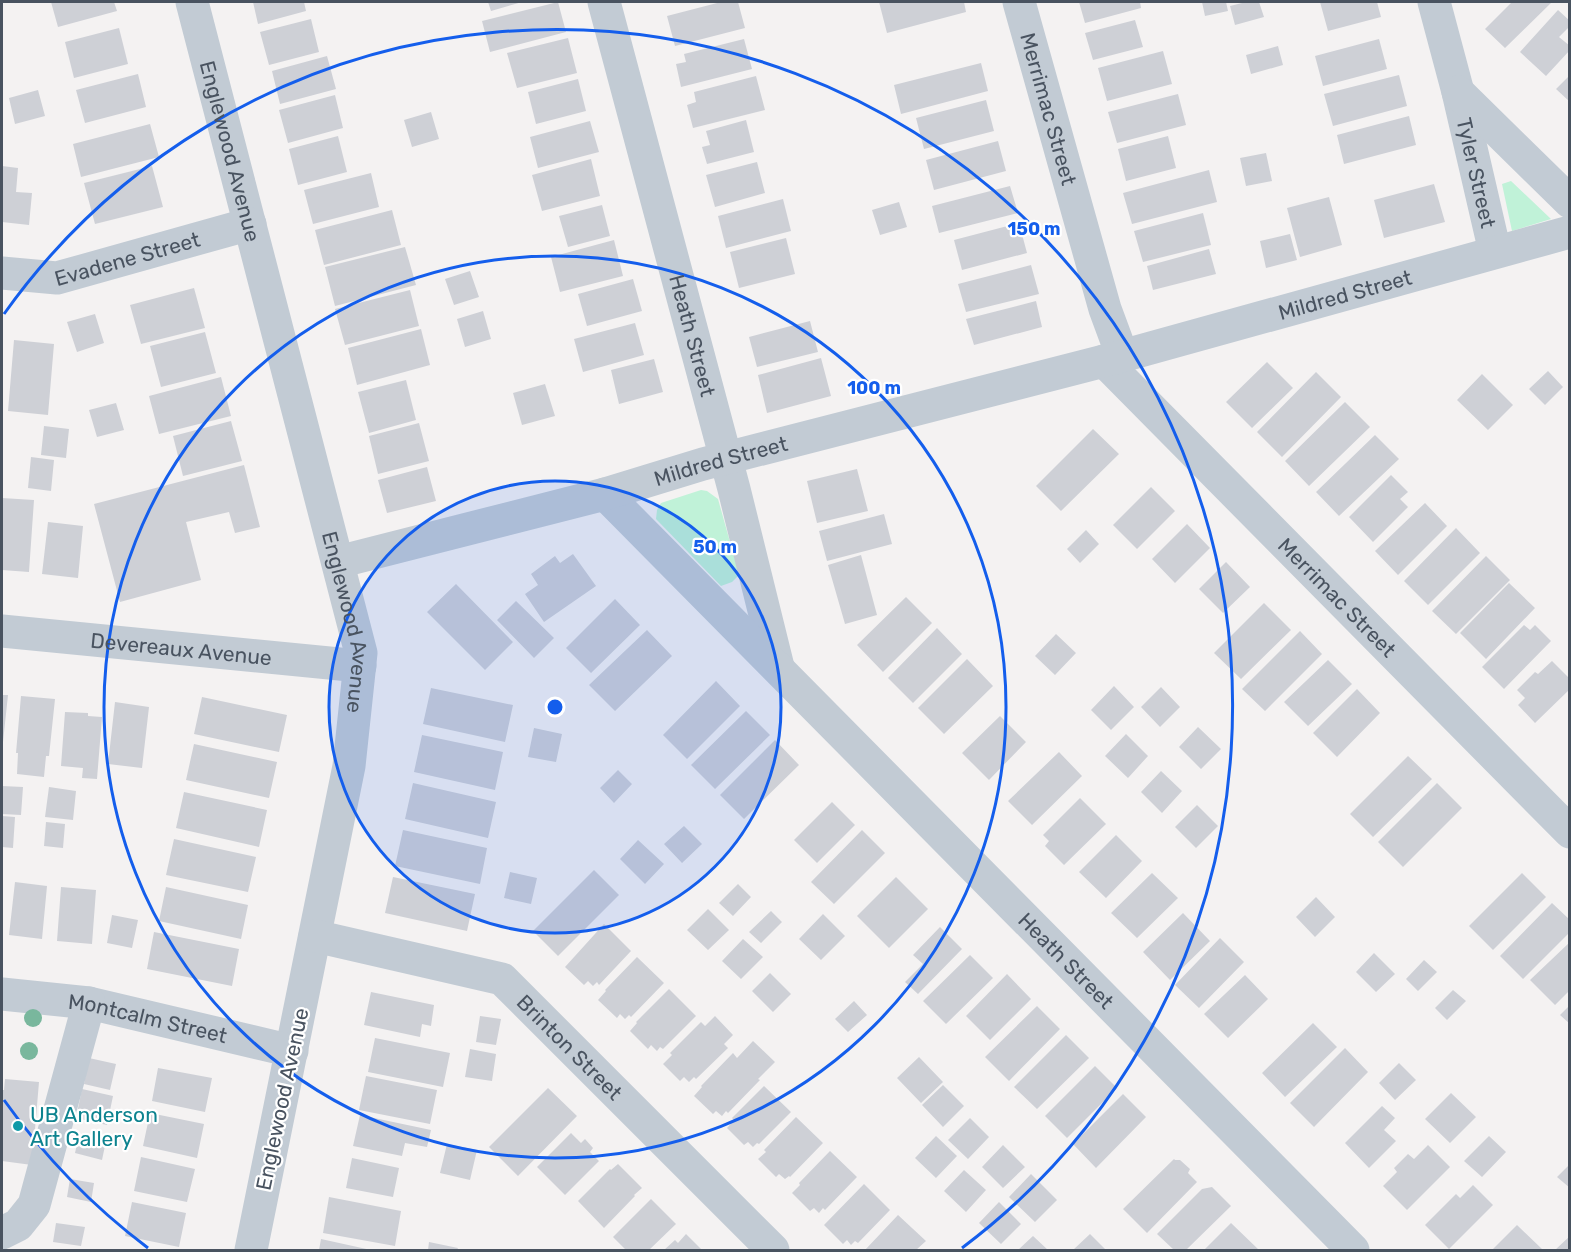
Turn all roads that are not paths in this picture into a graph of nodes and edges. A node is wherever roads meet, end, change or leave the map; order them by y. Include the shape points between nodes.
1 (192, 2) edge
2 (604, 2) edge
3 (1019, 2) edge
4 (1434, 2) edge
5 (1458, 92) junction
6 (1569, 202) edge
7 (250, 224) junction
8 (1569, 232) edge
9 (1495, 252) junction
10 (2, 273) edge
11 (1113, 358) junction
12 (726, 459) junction
13 (605, 494) junction
14 (338, 562) junction
15 (2, 631) edge
16 (360, 666) junction
17 (778, 669) junction
18 (1569, 832) edge
19 (315, 936) junction
20 (2, 994) edge
21 (89, 1003) junction
22 (292, 1051) junction
23 (2, 1235) edge
24 (251, 1251) edge
25 (773, 1251) edge
26 (1353, 1251) edge

1 - 7 street, Englewood Avenue
2 - 12 street, Heath Street
3 - 11 street, Merrimac Street via 1105,309
4 - 5 street, Tyler Street
5 - 6 street, Tyler Street
5 - 9 street, Tyler Street
7 - 10 street, Evadene Street via 57,278
7 - 14 street, Englewood Avenue
8 - 9 street, Mildred Street
9 - 11 street, Mildred Street
11 - 12 street, Mildred Street
11 - 18 street, Merrimac Street
12 - 13 street, Mildred Street
12 - 17 street, Heath Street
13 - 14 street, Mildred Street
13 - 17 street, Heath Street
14 - 16 street, Englewood Avenue via 361,653
15 - 16 street, Devereaux Avenue
16 - 19 street, Englewood Avenue via 350,766
17 - 26 street, Heath Street
19 - 22 street, Englewood Avenue
19 - 25 street, Brinton Street via 502,979
20 - 21 street, Montcalm Street
21 - 22 street, Montcalm Street
21 - 23 street via 34,1205 18,1225
22 - 24 street, Englewood Avenue

